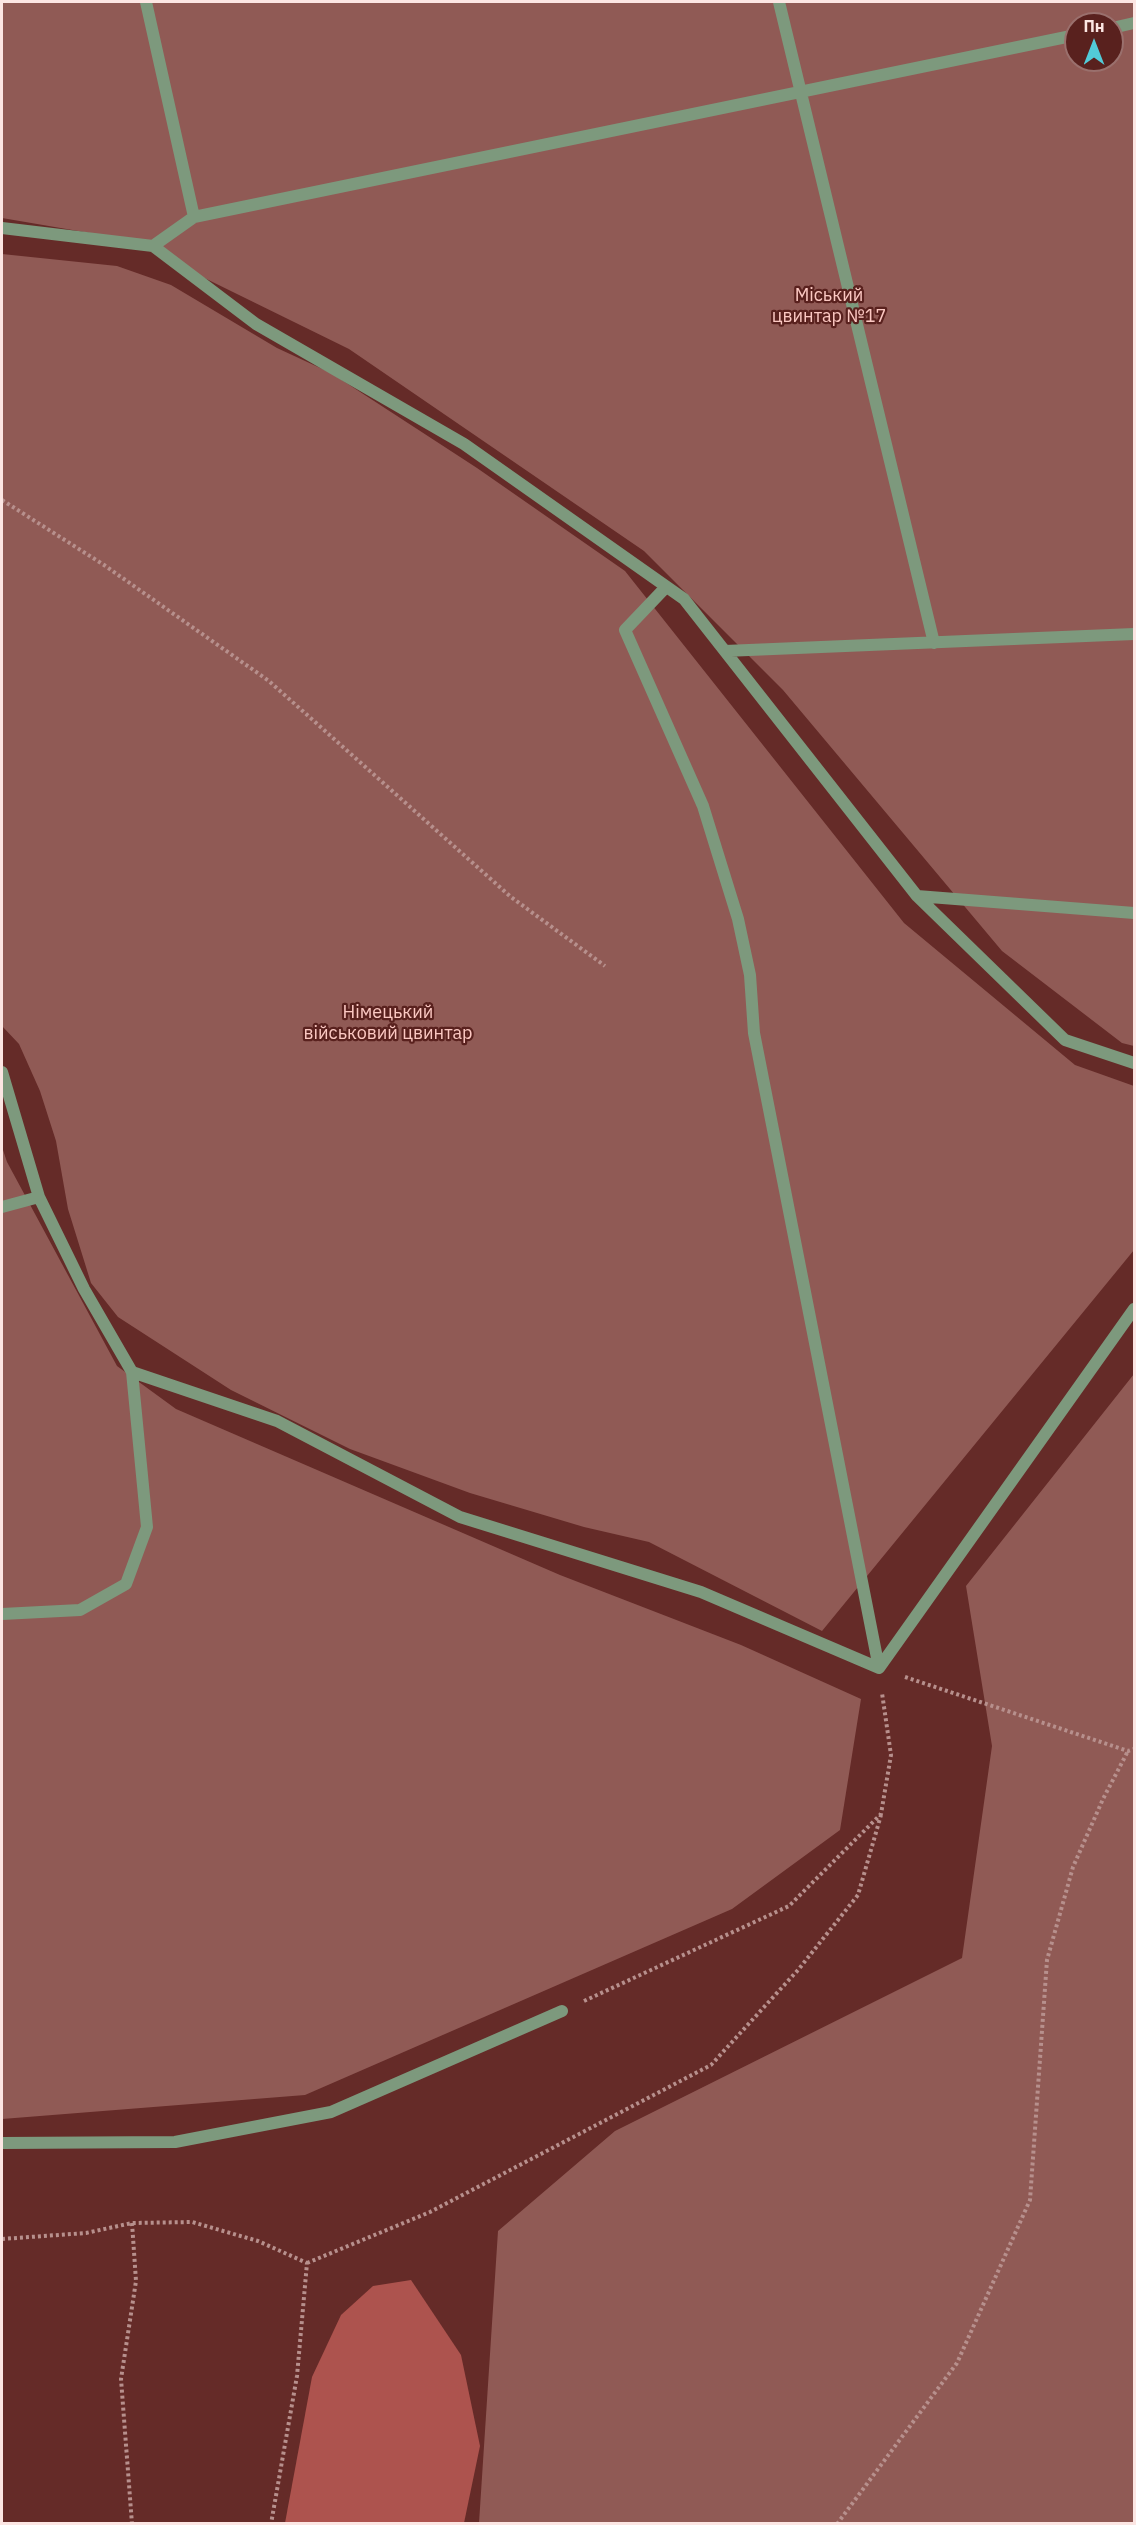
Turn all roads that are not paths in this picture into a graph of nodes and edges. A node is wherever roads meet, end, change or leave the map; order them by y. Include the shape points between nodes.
1 (146, 2) edge
2 (779, 2) edge
3 (1064, 37) edge
4 (802, 92) junction
5 (194, 217) junction
6 (2, 228) edge
7 (153, 246) junction
8 (666, 587) junction
9 (1134, 634) edge
10 (934, 643) junction
11 (725, 651) junction
12 (917, 896) junction
13 (1134, 913) edge
14 (1134, 1063) edge
15 (2, 1072) edge
16 (39, 1197) junction
17 (2, 1208) edge
18 (1134, 1309) edge
19 (132, 1372) junction
20 (2, 1614) edge
21 (879, 1668) junction
22 (562, 2011) road end
23 (2, 2143) edge

1 - 5 lane
2 - 4 lane
3 - 4 lane
4 - 5 lane
4 - 10 lane
5 - 7 lane
6 - 7 lane
7 - 8 lane via 256,324 464,444
8 - 11 lane via 684,599
8 - 21 lane via 625,630 704,806 738,919 750,975 754,1033
9 - 10 lane
10 - 11 lane
11 - 12 lane
12 - 13 lane
12 - 14 lane via 1065,1040
15 - 16 lane
16 - 17 lane
16 - 19 lane via 84,1289
18 - 21 lane
19 - 20 lane via 147,1527 126,1584 80,1610
19 - 21 lane via 277,1421 460,1516 701,1592
22 - 23 lane via 331,2112 175,2142

